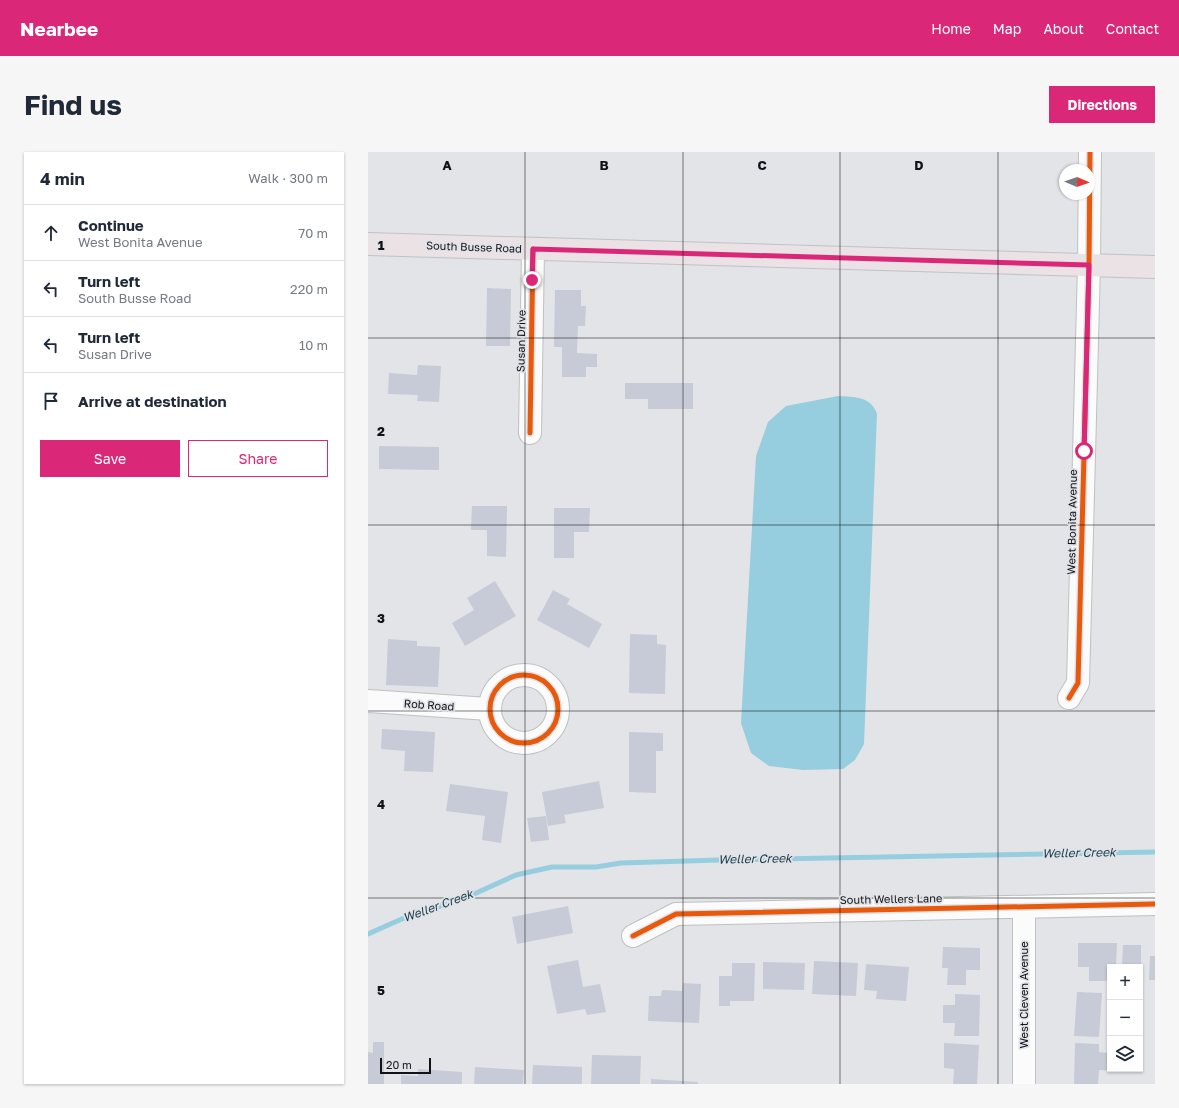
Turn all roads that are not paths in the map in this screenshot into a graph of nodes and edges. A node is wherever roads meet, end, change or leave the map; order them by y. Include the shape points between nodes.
1 (1090, 152) edge
2 (368, 244) edge
3 (533, 249) junction
4 (1089, 265) junction
5 (1155, 267) edge
6 (530, 433) dead end
7 (1069, 698) dead end
8 (368, 701) edge
9 (489, 709) dead end
10 (1155, 904) edge
11 (1024, 907) junction
12 (633, 936) dead end
13 (1024, 1084) edge

1 - 4 street, West Bonita Avenue
2 - 3 main road, South Busse Road
3 - 4 main road, South Busse Road
3 - 6 street, Susan Drive
4 - 5 main road, South Busse Road
4 - 7 street, West Bonita Avenue via 1078,683
8 - 9 street, Rob Road
10 - 11 street, South Wellers Lane
11 - 12 street, South Wellers Lane via 676,914
11 - 13 street, West Cleven Avenue

